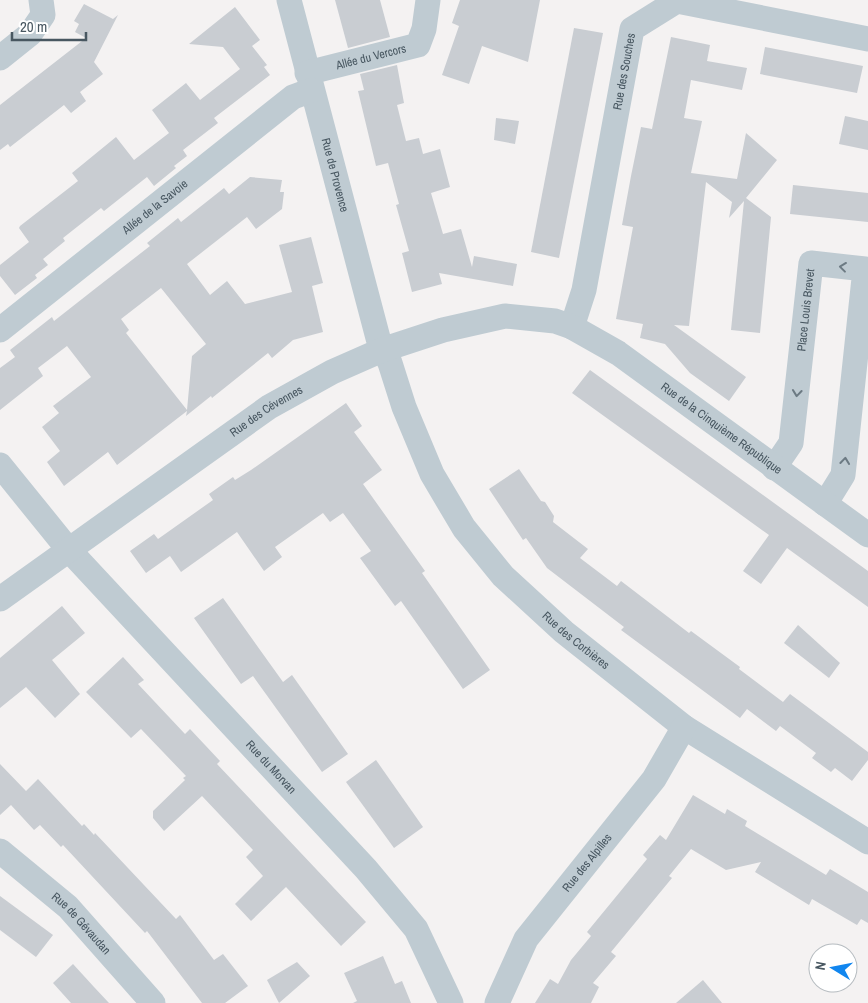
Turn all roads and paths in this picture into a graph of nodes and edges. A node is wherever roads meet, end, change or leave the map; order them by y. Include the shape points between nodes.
1 (41, 0) edge
2 (289, 0) edge
3 (428, 0) edge
4 (868, 39) edge
5 (0, 58) edge
6 (310, 81) junction
7 (572, 327) junction
8 (0, 330) edge
9 (382, 350) junction
10 (0, 465) edge
11 (774, 468) junction
12 (825, 504) junction
13 (868, 535) edge
14 (68, 549) junction
15 (0, 599) edge
16 (684, 726) junction
17 (868, 842) edge
18 (0, 851) edge
19 (153, 1003) edge
20 (452, 1003) edge
21 (497, 1003) edge

1 - 5 street via 43,15 30,34
2 - 6 street, Rue de Provence
3 - 6 street, Allée du Vercors via 418,45
4 - 7 street, Rue des Souches via 677,1 632,29 584,290
6 - 8 street, Allée de la Savoie
6 - 9 street, Rue de Provence
7 - 9 street, Rue des Cévennes via 555,321 505,316 443,330
7 - 11 street, Rue de la Cinquième République via 618,353
9 - 14 street, Rue des Cévennes via 332,372 269,407
9 - 16 street, Rue des Corbières via 432,474 464,528 503,576 564,632
10 - 14 street, Rue du Morvan
11 - 12 street, Rue de la Cinquième République
12 -> 11 street, Place Louis Brevet via 843,475 865,270 811,263 791,443
12 - 13 street, Rue de la Cinquième République
14 - 15 street, Rue des Cévennes
14 - 20 street, Rue du Morvan via 366,869 416,929
16 - 17 street, Rue des Corbières
16 - 21 street, Rue des Alpilles via 654,779 526,939
18 - 19 street, Rue de Gévaudan via 68,907

